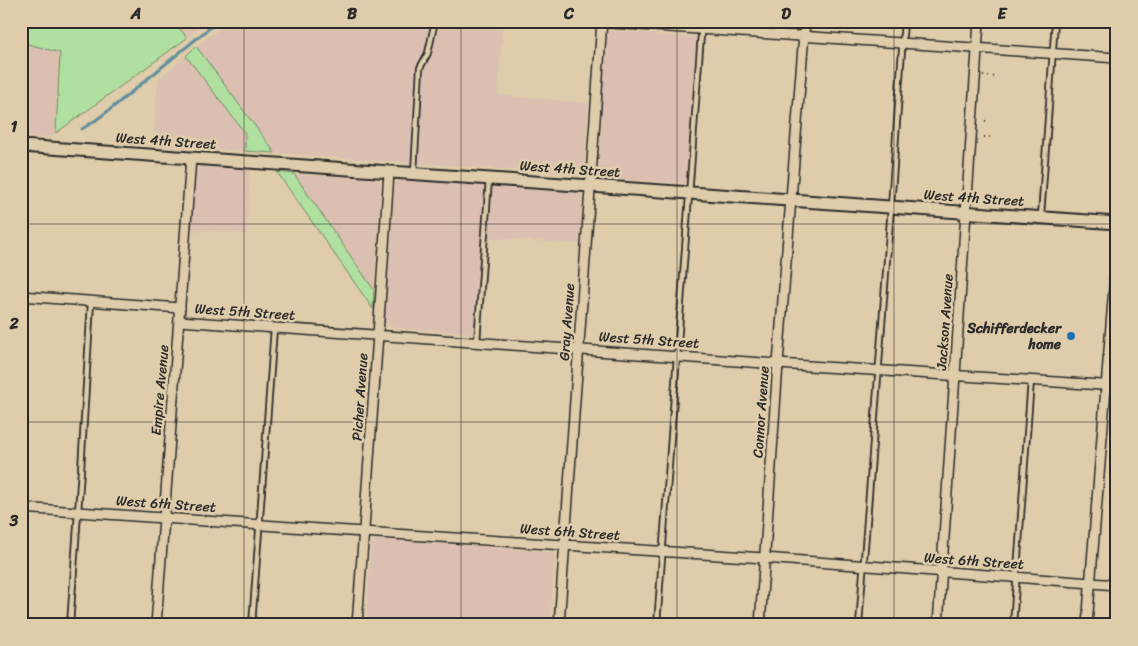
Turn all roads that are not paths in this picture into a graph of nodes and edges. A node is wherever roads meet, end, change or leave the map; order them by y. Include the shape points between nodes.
1 (435, 21) edge
2 (582, 21) edge
3 (805, 21) edge
4 (904, 21) edge
5 (979, 21) edge
6 (1055, 21) edge
7 (602, 22) edge
8 (701, 25) edge
9 (804, 37) junction
10 (902, 43) junction
11 (978, 48) junction
12 (1053, 54) junction
13 (1117, 58) edge
14 (21, 146) edge
15 (191, 158) junction
16 (389, 172) junction
17 (414, 174) junction
18 (489, 179) junction
19 (591, 186) junction
20 (689, 193) junction
21 (790, 200) junction
22 (891, 207) junction
23 (966, 213) junction
24 (1041, 218) junction
25 (1117, 223) edge
26 (1117, 250) edge
27 (21, 296) edge
28 (91, 302) junction
29 (180, 308) junction
30 (180, 320) junction
31 (274, 328) junction
32 (378, 335) junction
33 (477, 342) junction
34 (579, 349) junction
35 (677, 356) junction
36 (778, 364) junction
37 (878, 370) junction
38 (955, 376) junction
39 (1031, 380) junction
40 (1105, 386) junction
41 (1117, 386) edge
42 (21, 508) edge
43 (78, 512) junction
44 (164, 517) junction
45 (259, 524) junction
46 (363, 532) junction
47 (564, 545) junction
48 (662, 552) junction
49 (764, 558) junction
50 (863, 567) junction
51 (941, 572) junction
52 (1016, 578) junction
53 (1090, 583) junction
54 (1117, 585) edge
55 (70, 625) edge
56 (156, 625) edge
57 (252, 625) edge
58 (357, 625) edge
59 (559, 625) edge
60 (657, 625) edge
61 (760, 625) edge
62 (858, 625) edge
63 (938, 625) edge
64 (1013, 625) edge
65 (1087, 625) edge

1 - 17 lane via 428,53 420,68
2 - 7 street
3 - 9 street, Connor Avenue
4 - 10 lane
5 - 11 street, Jackson Avenue
6 - 12 lane
7 - 8 street
7 - 19 street, Gray Avenue
8 - 9 street
8 - 20 lane
9 - 10 street
9 - 21 street, Connor Avenue
10 - 11 street
10 - 22 lane
11 - 12 street
11 - 23 street, Jackson Avenue
12 - 13 street
12 - 24 lane
14 - 15 street, West 4th Street
15 - 16 street, West 4th Street
15 - 29 street, Empire Avenue
16 - 17 street, West 4th Street
16 - 32 street, Picher Avenue
17 - 18 street, West 4th Street
18 - 19 street, West 4th Street
18 - 33 lane
19 - 20 street, West 4th Street
19 - 34 street, Gray Avenue
20 - 21 street, West 4th Street
20 - 35 lane
21 - 22 street, West 4th Street
21 - 36 street, Connor Avenue
22 - 23 street, West 4th Street
22 - 37 lane
23 - 24 street, West 4th Street
23 - 38 street, Jackson Avenue
24 - 25 street, West 4th Street
26 - 40 street
27 - 28 street, West 5th Street
28 - 29 street, West 5th Street
28 - 43 lane
29 - 30 street, Empire Avenue
30 - 31 street, West 5th Street
30 - 44 street, Empire Avenue
31 - 32 street, West 5th Street
31 - 45 lane
32 - 33 street, West 5th Street
32 - 46 street, Picher Avenue
33 - 34 street, West 5th Street
34 - 35 street, West 5th Street
34 - 47 street, Gray Avenue
35 - 36 street, West 5th Street
35 - 48 lane
36 - 37 street, West 5th Street
36 - 49 street, Connor Avenue
37 - 38 street, West 5th Street
37 - 50 lane
38 - 39 street, West 5th Street
38 - 51 street, Jackson Avenue
39 - 40 street, West 5th Street
39 - 52 lane
40 - 41 street, West 5th Street
40 - 53 street
42 - 43 street, West 6th Street
43 - 44 street, West 6th Street
43 - 55 lane
44 - 45 street, West 6th Street
44 - 56 street, Empire Avenue
45 - 46 street, West 6th Street
45 - 57 lane
46 - 47 street, West 6th Street
46 - 58 street, Picher Avenue
47 - 48 street, West 6th Street
47 - 59 street, Gray Avenue
48 - 49 street, West 6th Street
48 - 60 lane
49 - 50 street, West 6th Street
49 - 61 street, Connor Avenue
50 - 51 street, West 6th Street
50 - 62 lane
51 - 52 street, West 6th Street
51 - 63 street, Jackson Avenue
52 - 53 street, West 6th Street
52 - 64 lane
53 - 54 street, West 6th Street
53 - 65 street

